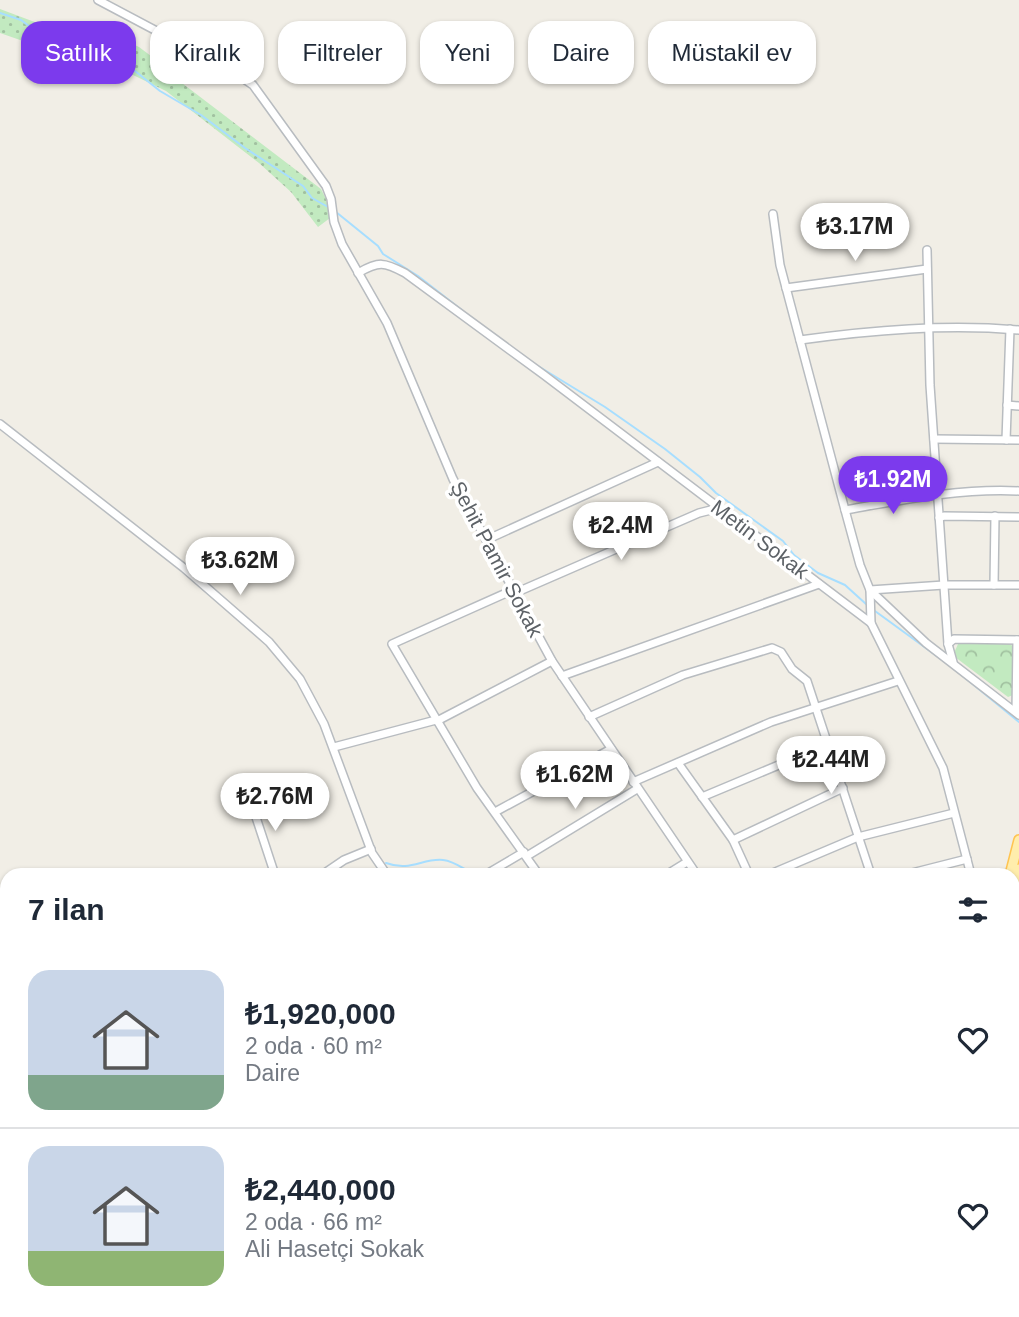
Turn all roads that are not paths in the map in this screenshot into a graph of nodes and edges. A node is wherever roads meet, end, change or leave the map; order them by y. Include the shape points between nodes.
1 (98, 0) edge
2 (773, 214) dead end
3 (927, 250) dead end
4 (927, 269) junction
5 (358, 273) junction
6 (786, 288) junction
7 (929, 327) junction
8 (1015, 330) edge
9 (800, 340) junction
10 (1007, 405) junction
11 (1019, 406) edge
12 (0, 424) edge
13 (934, 439) junction
14 (1006, 440) junction
15 (1019, 440) edge
16 (658, 462) junction
17 (1019, 491) edge
18 (938, 495) junction
19 (719, 508) junction
20 (845, 510) junction
21 (995, 516) junction
22 (1019, 517) edge
23 (939, 518) junction
24 (486, 540) junction
25 (819, 584) junction
26 (944, 585) junction
27 (993, 585) junction
28 (1019, 585) edge
29 (870, 590) junction
30 (514, 591) junction
31 (871, 623) junction
32 (1018, 640) edge
33 (948, 644) junction
34 (552, 661) junction
35 (953, 663) junction
36 (562, 676) junction
37 (898, 681) junction
38 (817, 707) junction
39 (1017, 714) edge
40 (589, 717) junction
41 (436, 720) junction
42 (829, 744) junction
43 (334, 747) junction
44 (611, 749) junction
45 (678, 763) junction
46 (635, 786) junction
47 (843, 788) junction
48 (702, 797) junction
49 (250, 799) dead end
50 (495, 813) junction
51 (954, 813) junction
52 (858, 836) junction
53 (733, 840) junction
54 (1019, 840) edge
55 (371, 851) junction
56 (525, 854) junction
57 (967, 859) junction
58 (687, 862) junction
59 (273, 868) edge
60 (332, 868) edge
61 (381, 868) edge
62 (498, 868) edge
63 (534, 868) edge
64 (677, 868) edge
65 (692, 868) edge
66 (746, 868) edge
67 (784, 868) edge
68 (869, 868) edge
69 (932, 868) edge
70 (969, 868) edge
71 (1017, 868) edge

1 - 5 street, Şehit Pamir Sokak via 253,85 326,187 342,244
2 - 6 street
3 - 4 street
4 - 6 street
4 - 7 street
5 - 16 street, Metin Sokak via 386,263 405,273
5 - 24 street, Şehit Pamir Sokak via 387,323 453,479
6 - 9 street
7 - 8 street
7 - 9 street
7 - 13 street
8 - 10 street
9 - 20 street
10 - 11 street
10 - 14 street
12 - 43 street via 184,568 269,642 299,679
13 - 14 street
13 - 18 street
14 - 15 street
16 - 19 street, Metin Sokak
16 - 24 street
17 - 18 street
18 - 20 street
18 - 23 street
19 - 25 street, Metin Sokak
19 - 30 street
20 - 29 street
21 - 22 street
21 - 23 street
21 - 27 street
23 - 26 street
24 - 30 street, Şehit Pamir Sokak
25 - 31 street, Metin Sokak
25 - 36 street
26 - 27 street
26 - 29 street
26 - 33 street
27 - 28 street
29 - 31 street
29 - 35 street
30 - 34 street, Şehit Pamir Sokak
30 - 41 street via 392,643
31 - 37 street, Metin Sokak
32 - 33 street via 954,639
32 - 39 street
33 - 35 street
34 - 36 street, Şehit Pamir Sokak
34 - 41 street
35 - 39 street
36 - 40 street, Şehit Pamir Sokak
37 - 38 street
37 - 51 street, Metin Sokak via 943,768
38 - 40 street via 807,681 772,648 683,676
38 - 42 street
38 - 45 street
40 - 44 street, Şehit Pamir Sokak
41 - 43 street
41 - 50 street
42 - 47 street
42 - 48 street
43 - 55 street
44 - 46 street, Şehit Pamir Sokak
44 - 50 street
45 - 46 street
45 - 48 street
46 - 56 street
46 - 58 street, Şehit Pamir Sokak
47 - 52 street
47 - 53 street
48 - 53 street
49 - 59 street
50 - 56 street
51 - 52 street
51 - 57 street, Metin Sokak
52 - 67 street
52 - 68 street
53 - 66 street
54 - 71 main road
55 - 60 street
55 - 61 street
56 - 62 street
56 - 63 street
57 - 69 street
57 - 70 street, Metin Sokak
58 - 64 street
58 - 65 street, Şehit Pamir Sokak

